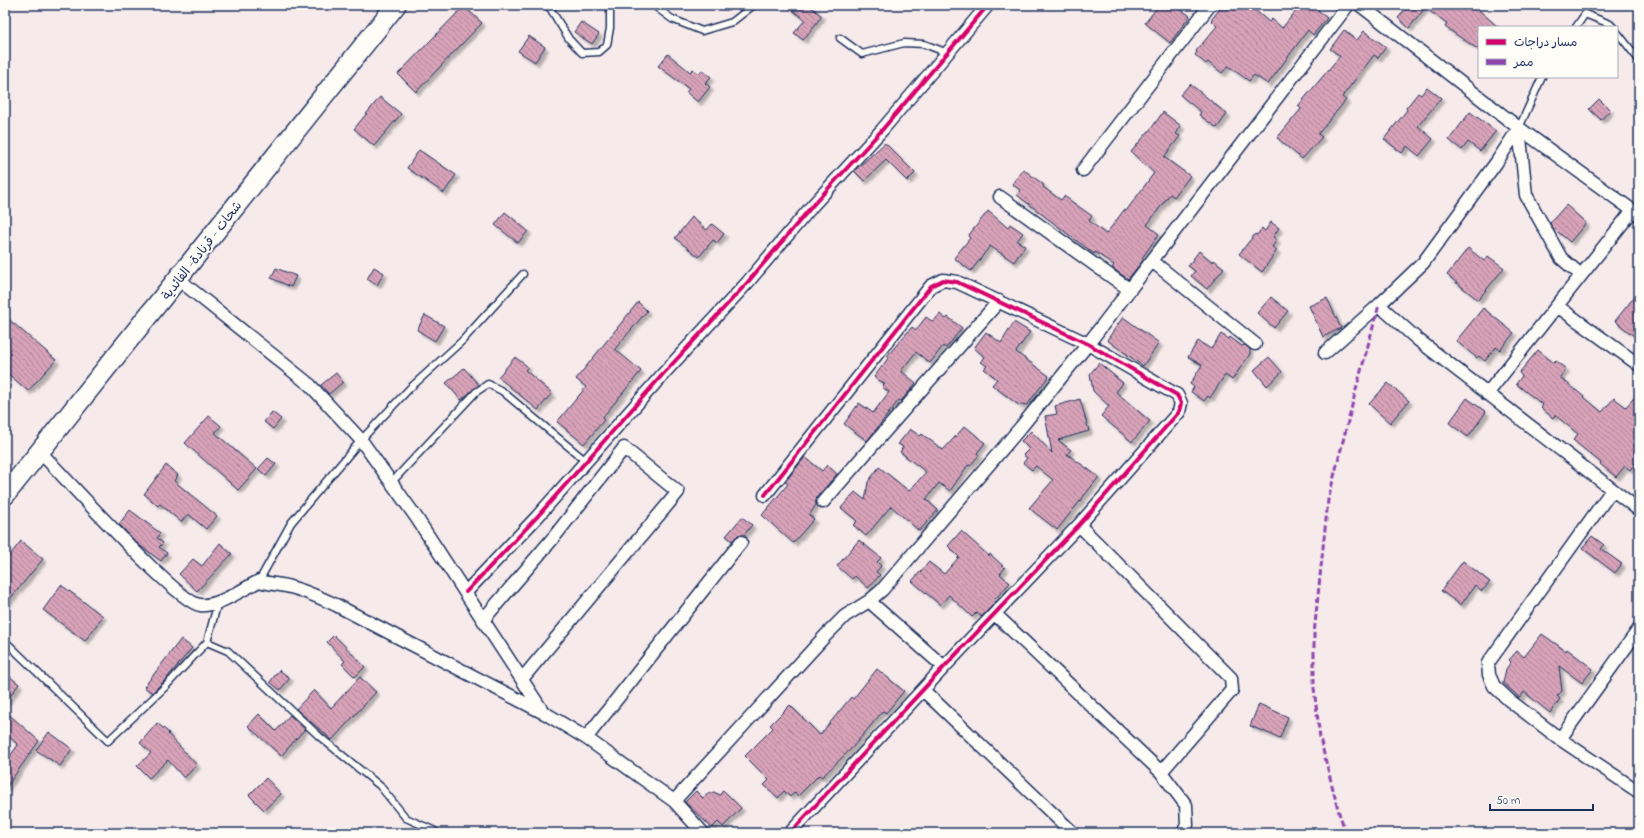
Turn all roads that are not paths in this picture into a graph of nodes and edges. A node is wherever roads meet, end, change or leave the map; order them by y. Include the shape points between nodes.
1 (396, 5) edge
2 (546, 5) edge
3 (610, 5) edge
4 (653, 5) edge
5 (754, 5) edge
6 (988, 5) edge
7 (1210, 5) edge
8 (1348, 5) edge
9 (1360, 5) edge
10 (1577, 26) edge
11 (1612, 26) edge
12 (1618, 33) edge
13 (840, 38) dead end
14 (948, 53) junction
15 (1639, 60) edge
16 (1542, 78) edge
17 (1519, 128) junction
18 (1083, 170) dead end
19 (1000, 197) dead end
20 (1636, 212) edge
21 (1152, 261) junction
22 (523, 274) dead end
23 (1581, 275) junction
24 (178, 279) junction
25 (1130, 290) junction
26 (999, 302) junction
27 (1379, 305) junction
28 (1557, 306) junction
29 (1088, 344) junction
30 (1256, 344) dead end
31 (1325, 353) dead end
32 (1639, 365) edge
33 (1487, 394) junction
34 (361, 440) junction
35 (40, 452) junction
36 (587, 462) junction
37 (392, 482) junction
38 (1612, 490) junction
39 (5, 495) edge
40 (765, 496) dead end
41 (823, 502) dead end
42 (1637, 504) edge
43 (1079, 525) junction
44 (740, 542) dead end
45 (259, 581) junction
46 (466, 592) junction
47 (869, 601) junction
48 (218, 602) junction
49 (995, 614) junction
50 (484, 620) junction
51 (1639, 629) edge
52 (5, 641) edge
53 (207, 642) junction
54 (944, 667) junction
55 (522, 679) junction
56 (923, 690) junction
57 (543, 712) junction
58 (586, 738) junction
59 (1560, 739) junction
60 (1161, 772) junction
61 (1639, 792) edge
62 (674, 801) junction
63 (436, 833) edge
64 (703, 833) edge
65 (790, 833) edge
66 (1073, 833) edge
67 (1183, 833) edge

1 - 24 main road, شحات - قرنادة- الفائدية
2 - 3 lane via 582,53 600,52 607,44
4 - 5 lane via 672,19 702,32 732,22
6 - 14 street
7 - 18 street
8 - 21 street
9 - 17 street
10 - 11 lane via 1585,14
12 - 15 lane
13 - 14 lane via 862,54 904,43 924,44
14 - 36 street
16 - 17 lane
17 - 20 street
17 - 23 street via 1526,195 1561,258
17 - 27 street via 1424,263
19 - 25 street
20 - 23 street
21 - 25 street
21 - 30 street
22 - 34 lane via 462,341 409,389
23 - 28 street
24 - 34 street via 310,385
24 - 35 main road, شحات - قرنادة- الفائدية
25 - 29 street
26 - 29 street
26 - 40 street via 957,282 943,280 931,286
26 - 41 street
27 - 31 street
27 - 33 street via 1416,339
28 - 32 street
28 - 33 street
29 - 43 street via 1177,395 1181,403 1179,412
29 - 47 street via 1021,427 882,590
33 - 38 street
34 - 37 street
34 - 45 lane via 291,523
35 - 39 main road, شحات - قرنادة- الفائدية
35 - 48 street via 136,552 185,598 200,605
36 - 37 lane via 502,391 488,384 476,392
36 - 46 street via 538,518
37 - 46 street
38 - 42 street
38 - 59 street via 1488,662 1489,675 1494,686
43 - 49 street
43 - 60 street via 1231,678 1232,690
44 - 58 street
45 - 48 street
45 - 57 street via 288,586 317,596
46 - 50 street
47 - 54 street
47 - 62 street via 845,616 826,635
48 - 53 lane
49 - 54 street
49 - 60 street
50 - 55 street
50 - 55 street via 624,448 678,492
51 - 59 street
52 - 53 lane via 108,741 166,686
53 - 63 lane via 228,651 320,737 380,786 406,818
54 - 56 street
55 - 57 street
56 - 65 street
56 - 66 street
57 - 58 street
58 - 62 street
59 - 61 street
60 - 67 street via 1186,805 1186,825
62 - 64 street

